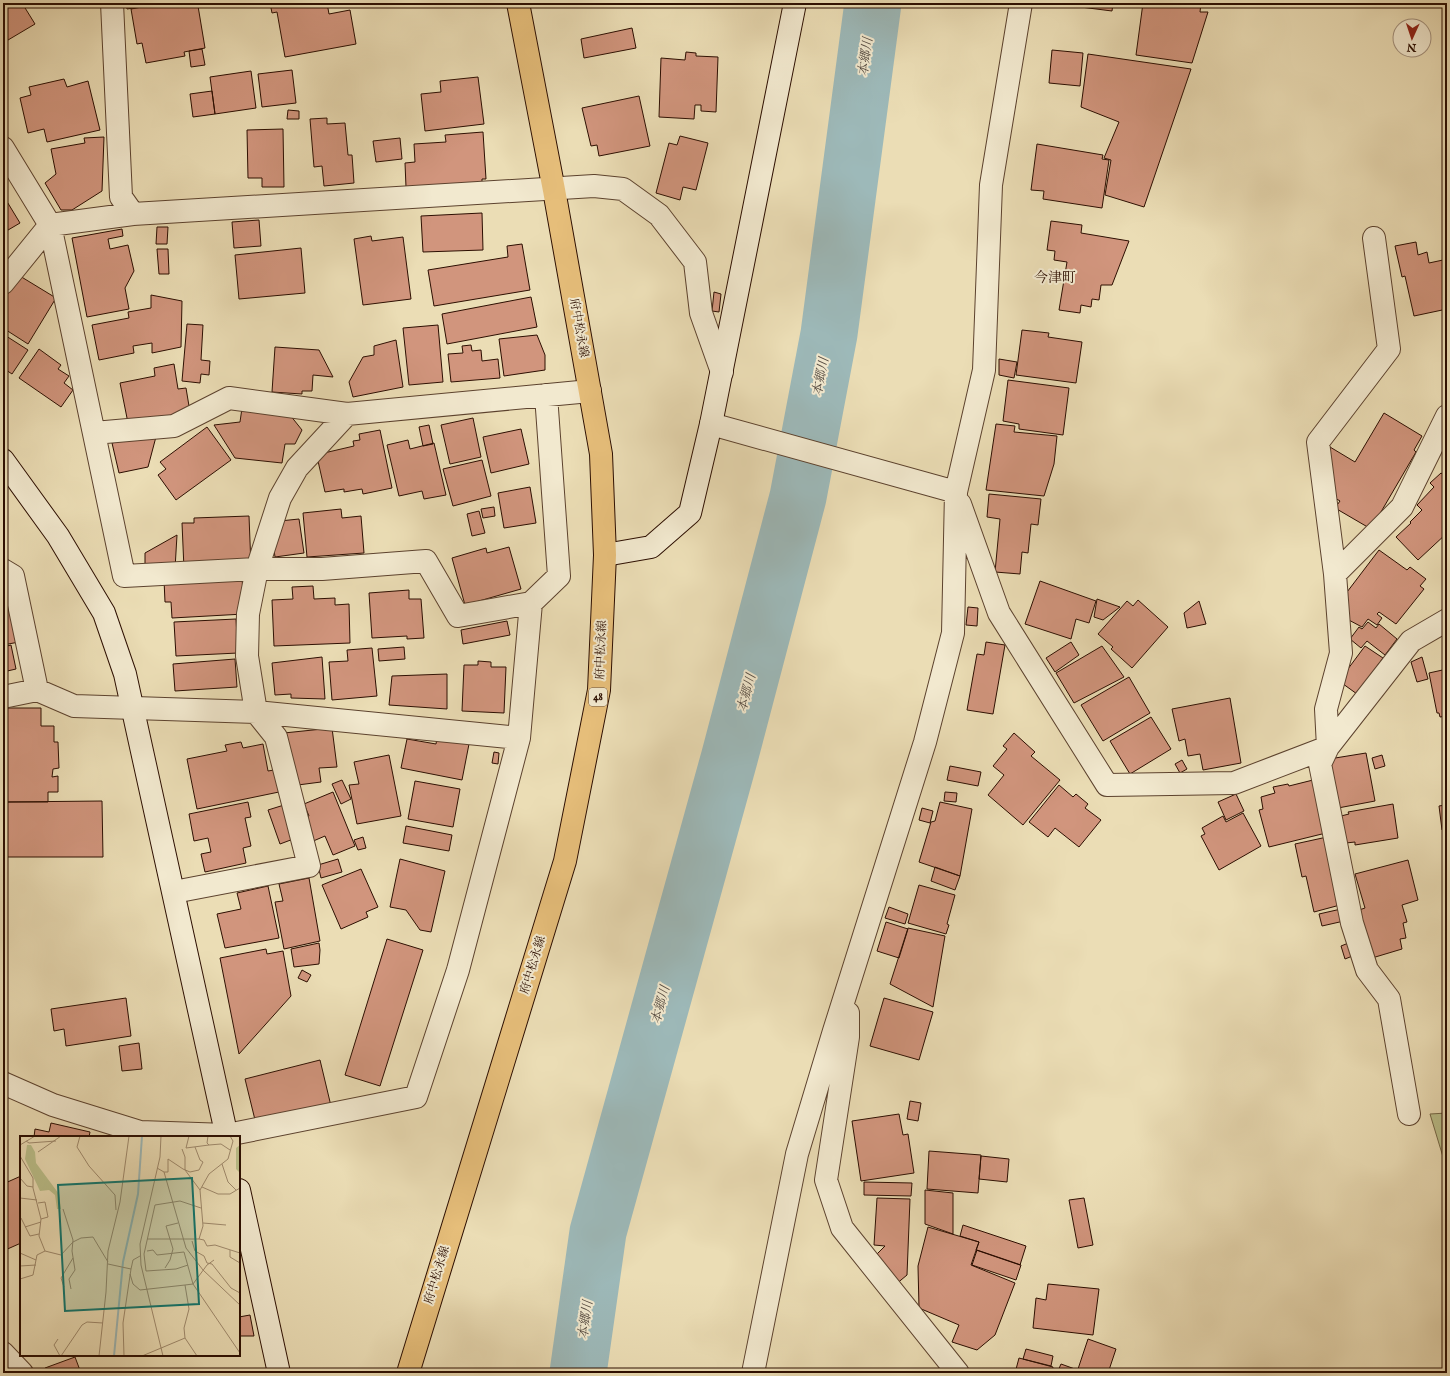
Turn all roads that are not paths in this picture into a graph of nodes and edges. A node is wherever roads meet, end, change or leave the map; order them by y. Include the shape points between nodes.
1 (112, 3) edge
2 (518, 3) edge
3 (795, 3) edge
4 (1021, 3) edge
5 (3, 148) edge
6 (554, 190) junction
7 (133, 214) junction
8 (50, 225) junction
9 (1374, 238) dead end
10 (3, 283) edge
11 (722, 372) junction
12 (590, 391) junction
13 (546, 395) junction
14 (347, 414) junction
15 (1447, 416) edge
16 (712, 424) junction
17 (94, 433) junction
18 (3, 460) edge
19 (956, 492) junction
20 (605, 555) junction
21 (257, 569) junction
22 (3, 570) edge
23 (1336, 574) junction
24 (531, 603) junction
25 (1447, 620) edge
26 (37, 690) junction
27 (3, 697) edge
28 (133, 707) junction
29 (256, 712) junction
30 (519, 738) junction
31 (1328, 747) junction
32 (174, 892) junction
33 (841, 1034) junction
34 (3, 1083) edge
35 (1410, 1114) dead end
36 (227, 1136) edge
37 (240, 1195) edge
38 (3, 1353) edge
39 (22, 1373) edge
40 (279, 1373) edge
41 (408, 1373) edge
42 (753, 1373) edge
43 (958, 1373) edge

1 - 7 street via 121,197
2 - 6 main road, 府中松永線 / 48
3 - 11 street
4 - 19 street via 990,185 984,370
5 - 8 street
6 - 7 street
6 - 11 street via 594,186 623,189 659,215 695,262 701,313
6 - 12 main road, 府中松永線 / 48
7 - 8 street
8 - 10 street
8 - 17 street
9 - 23 street via 1389,349 1318,442
11 - 16 street
12 - 13 street
12 - 20 main road, 府中松永線 / 48 via 601,454
13 - 14 street
13 - 24 street via 560,576
14 - 17 street via 229,398 174,426
14 - 21 street via 297,468 280,498
15 - 23 street via 1402,506
16 - 19 street
16 - 20 street via 690,513 651,547
17 - 21 street via 124,576
18 - 28 street via 58,536 104,613 125,674
19 - 31 street via 999,613 1107,785 1234,783
19 - 33 street via 953,633 925,742 849,984
20 - 41 main road, 府中松永線 / 48 via 599,690 565,861
21 - 24 street via 322,569 426,561 458,616
21 - 29 street via 248,614 247,656
22 - 26 street via 13,576
23 - 31 street via 1341,653 1326,709
24 - 30 street
25 - 31 street via 1410,640
26 - 27 street
26 - 28 street via 74,706
28 - 29 street
28 - 32 street
29 - 30 street
29 - 32 street via 276,737 309,866
30 - 36 street via 458,970 416,1097
31 - 35 street via 1320,764 1352,923 1367,970 1389,999
32 - 36 street
33 - 42 street via 798,1154
33 - 43 street via 826,1180 842,1228
34 - 36 street via 53,1105 140,1132
37 - 40 street
38 - 39 street

